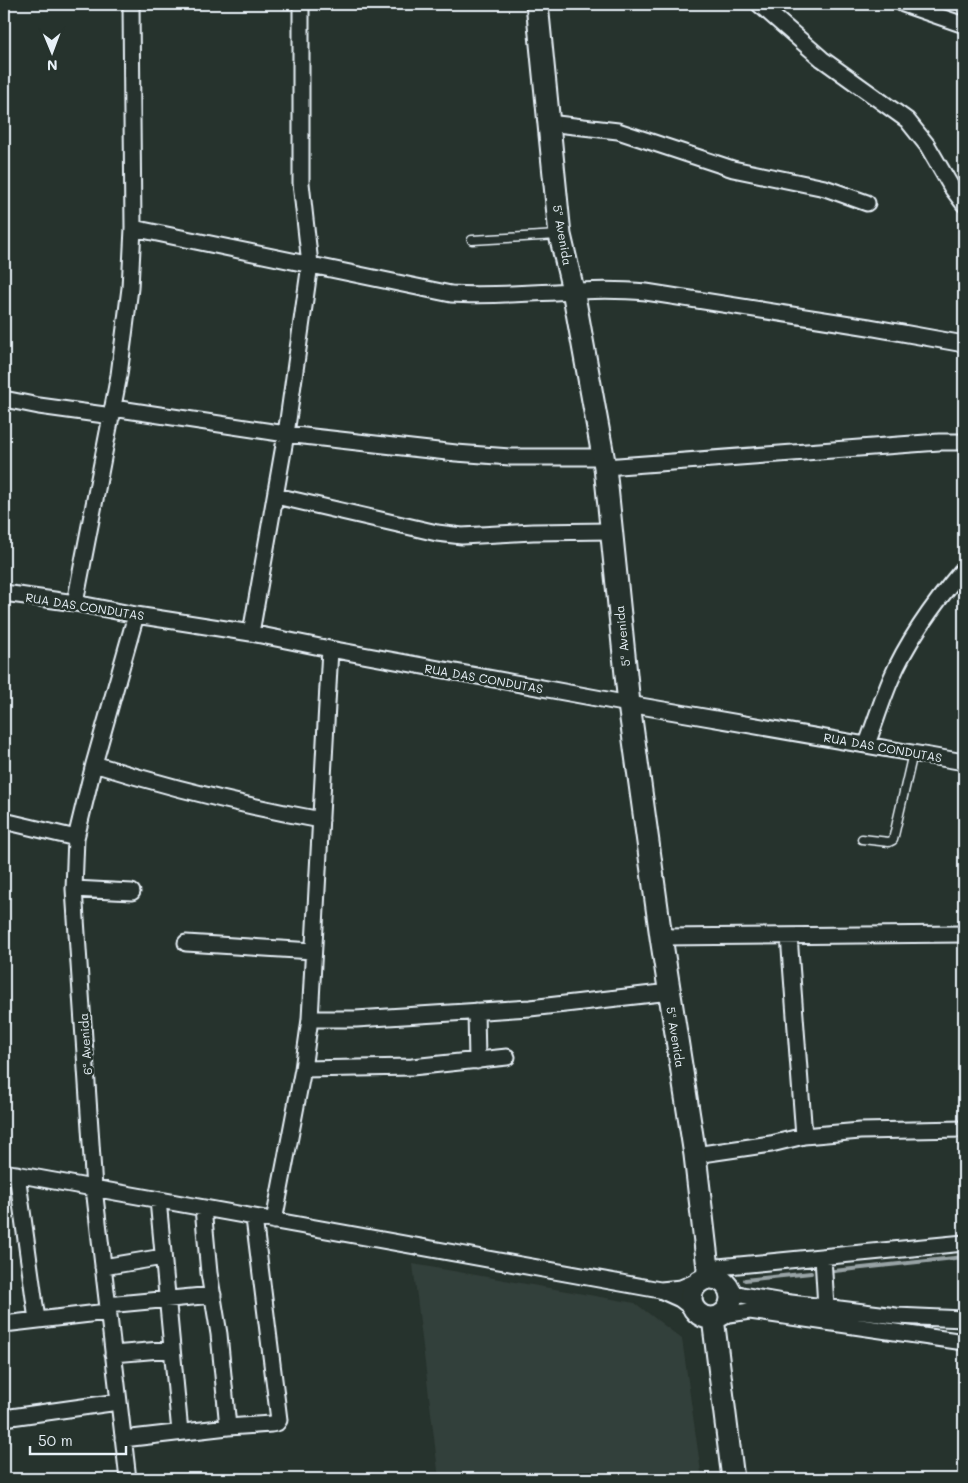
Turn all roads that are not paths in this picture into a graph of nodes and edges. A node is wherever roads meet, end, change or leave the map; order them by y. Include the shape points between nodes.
1 (131, 4) edge
2 (301, 4) edge
3 (537, 4) edge
4 (759, 4) edge
5 (903, 4) edge
6 (964, 25) edge
7 (548, 123) junction
8 (867, 203) dead end
9 (964, 204) edge
10 (133, 228) junction
11 (560, 235) junction
12 (472, 240) dead end
13 (310, 264) junction
14 (573, 290) junction
15 (964, 344) edge
16 (4, 399) edge
17 (112, 412) junction
18 (286, 434) junction
19 (964, 442) edge
20 (604, 462) junction
21 (276, 496) junction
22 (611, 531) junction
23 (964, 568) edge
24 (4, 593) edge
25 (75, 603) junction
26 (136, 614) junction
27 (251, 633) junction
28 (330, 650) junction
29 (629, 704) junction
30 (868, 744) junction
31 (913, 753) junction
32 (964, 762) edge
33 (94, 764) junction
34 (321, 820) junction
35 (4, 821) edge
36 (76, 838) junction
37 (862, 839) dead end
38 (74, 889) junction
39 (132, 892) dead end
40 (964, 934) edge
41 (789, 936) junction
42 (661, 937) junction
43 (186, 943) dead end
44 (313, 951) junction
45 (670, 992) junction
46 (476, 1011) junction
47 (310, 1019) junction
48 (507, 1057) dead end
49 (477, 1061) junction
50 (303, 1069) junction
51 (964, 1128) edge
52 (804, 1136) junction
53 (695, 1156) junction
54 (10, 1173) edge
55 (94, 1188) junction
56 (158, 1200) junction
57 (202, 1208) junction
58 (254, 1218) junction
59 (274, 1221) junction
60 (964, 1244) edge
61 (163, 1257) junction
62 (823, 1257) junction
63 (102, 1267) junction
64 (705, 1275) junction
65 (728, 1287) junction
66 (660, 1290) junction
67 (213, 1295) junction
68 (168, 1298) junction
69 (826, 1308) junction
70 (107, 1309) junction
71 (710, 1315) junction
72 (964, 1319) edge
73 (37, 1320) junction
74 (4, 1324) edge
75 (964, 1342) edge
76 (172, 1349) junction
77 (113, 1354) junction
78 (118, 1402) junction
79 (4, 1418) edge
80 (228, 1427) junction
81 (180, 1432) junction
82 (123, 1439) junction
83 (128, 1479) edge
84 (733, 1479) edge

1 - 10 street
2 - 13 street via 301,183
3 - 7 street, 5ª Avenida
4 - 9 street via 822,58 907,120 927,145
5 - 6 street
7 - 8 street via 618,131 733,169 817,186
7 - 11 street, 5ª Avenida
10 - 13 street
10 - 17 street via 130,288
11 - 12 lane
11 - 14 street, 5ª Avenida
13 - 14 street via 451,294
13 - 18 street
14 - 15 street via 646,292
14 - 20 street, 5ª Avenida
16 - 17 street via 39,406
17 - 18 street
17 - 25 street
18 - 20 street via 510,457
18 - 21 street
19 - 20 street
20 - 22 street, 5ª Avenida
21 - 22 street via 462,536
21 - 27 street
22 - 29 street, 5ª Avenida
23 - 30 street via 909,643 891,679
24 - 25 street, RUA DAS CONDUTAS
25 - 26 street, RUA DAS CONDUTAS
26 - 27 street, RUA DAS CONDUTAS
26 - 33 street, 6ª Avenida
27 - 28 street, RUA DAS CONDUTAS
28 - 29 street, RUA DAS CONDUTAS
28 - 34 street
29 - 30 street, RUA DAS CONDUTAS
29 - 42 street, 5ª Avenida
30 - 31 street, RUA DAS CONDUTAS
31 - 32 street, RUA DAS CONDUTAS
31 - 37 lane via 893,840
33 - 34 street via 260,809
33 - 36 street, 6ª Avenida
34 - 44 street
35 - 36 street
36 - 38 street, 6ª Avenida
38 - 39 street
38 - 55 street, 6ª Avenida
40 - 41 street
41 - 42 street
41 - 52 street
42 - 45 street, 5ª Avenida
43 - 44 street
44 - 47 street
45 - 46 street via 548,1007
45 - 53 street, 5ª Avenida
46 - 47 street
46 - 49 street
47 - 50 street
48 - 49 street
49 - 50 street via 412,1067
50 - 59 street
51 - 52 street
52 - 53 street
53 - 64 street, 5ª Avenida
54 - 55 street
54 - 73 street
55 - 56 street
55 - 63 street, 6ª Avenida
56 - 57 street
56 - 61 street
57 - 58 street
57 - 67 street
58 - 59 street
58 - 80 street via 279,1420 271,1424
59 - 66 street
60 - 62 street
61 - 63 street
61 - 68 street
62 - 64 street
62 - 69 street
63 - 70 street, 6ª Avenida
64 - 65 street via 719,1279
64 - 66 street via 681,1288
64 - 71 street via 692,1289 691,1295 693,1307
65 - 69 street via 742,1295
65 - 71 street via 731,1299 726,1310
66 - 71 street
67 - 68 street
67 - 80 street
68 - 70 street
68 - 76 street
69 - 72 street
70 - 73 street
70 - 77 street, 6ª Avenida
71 - 75 street via 750,1311
71 - 84 street
73 - 74 street
76 - 77 street
76 - 81 street
77 - 78 street, 6ª Avenida
78 - 79 street
78 - 82 street, 6ª Avenida
80 - 81 street
81 - 82 street
82 - 83 street, 6ª Avenida

